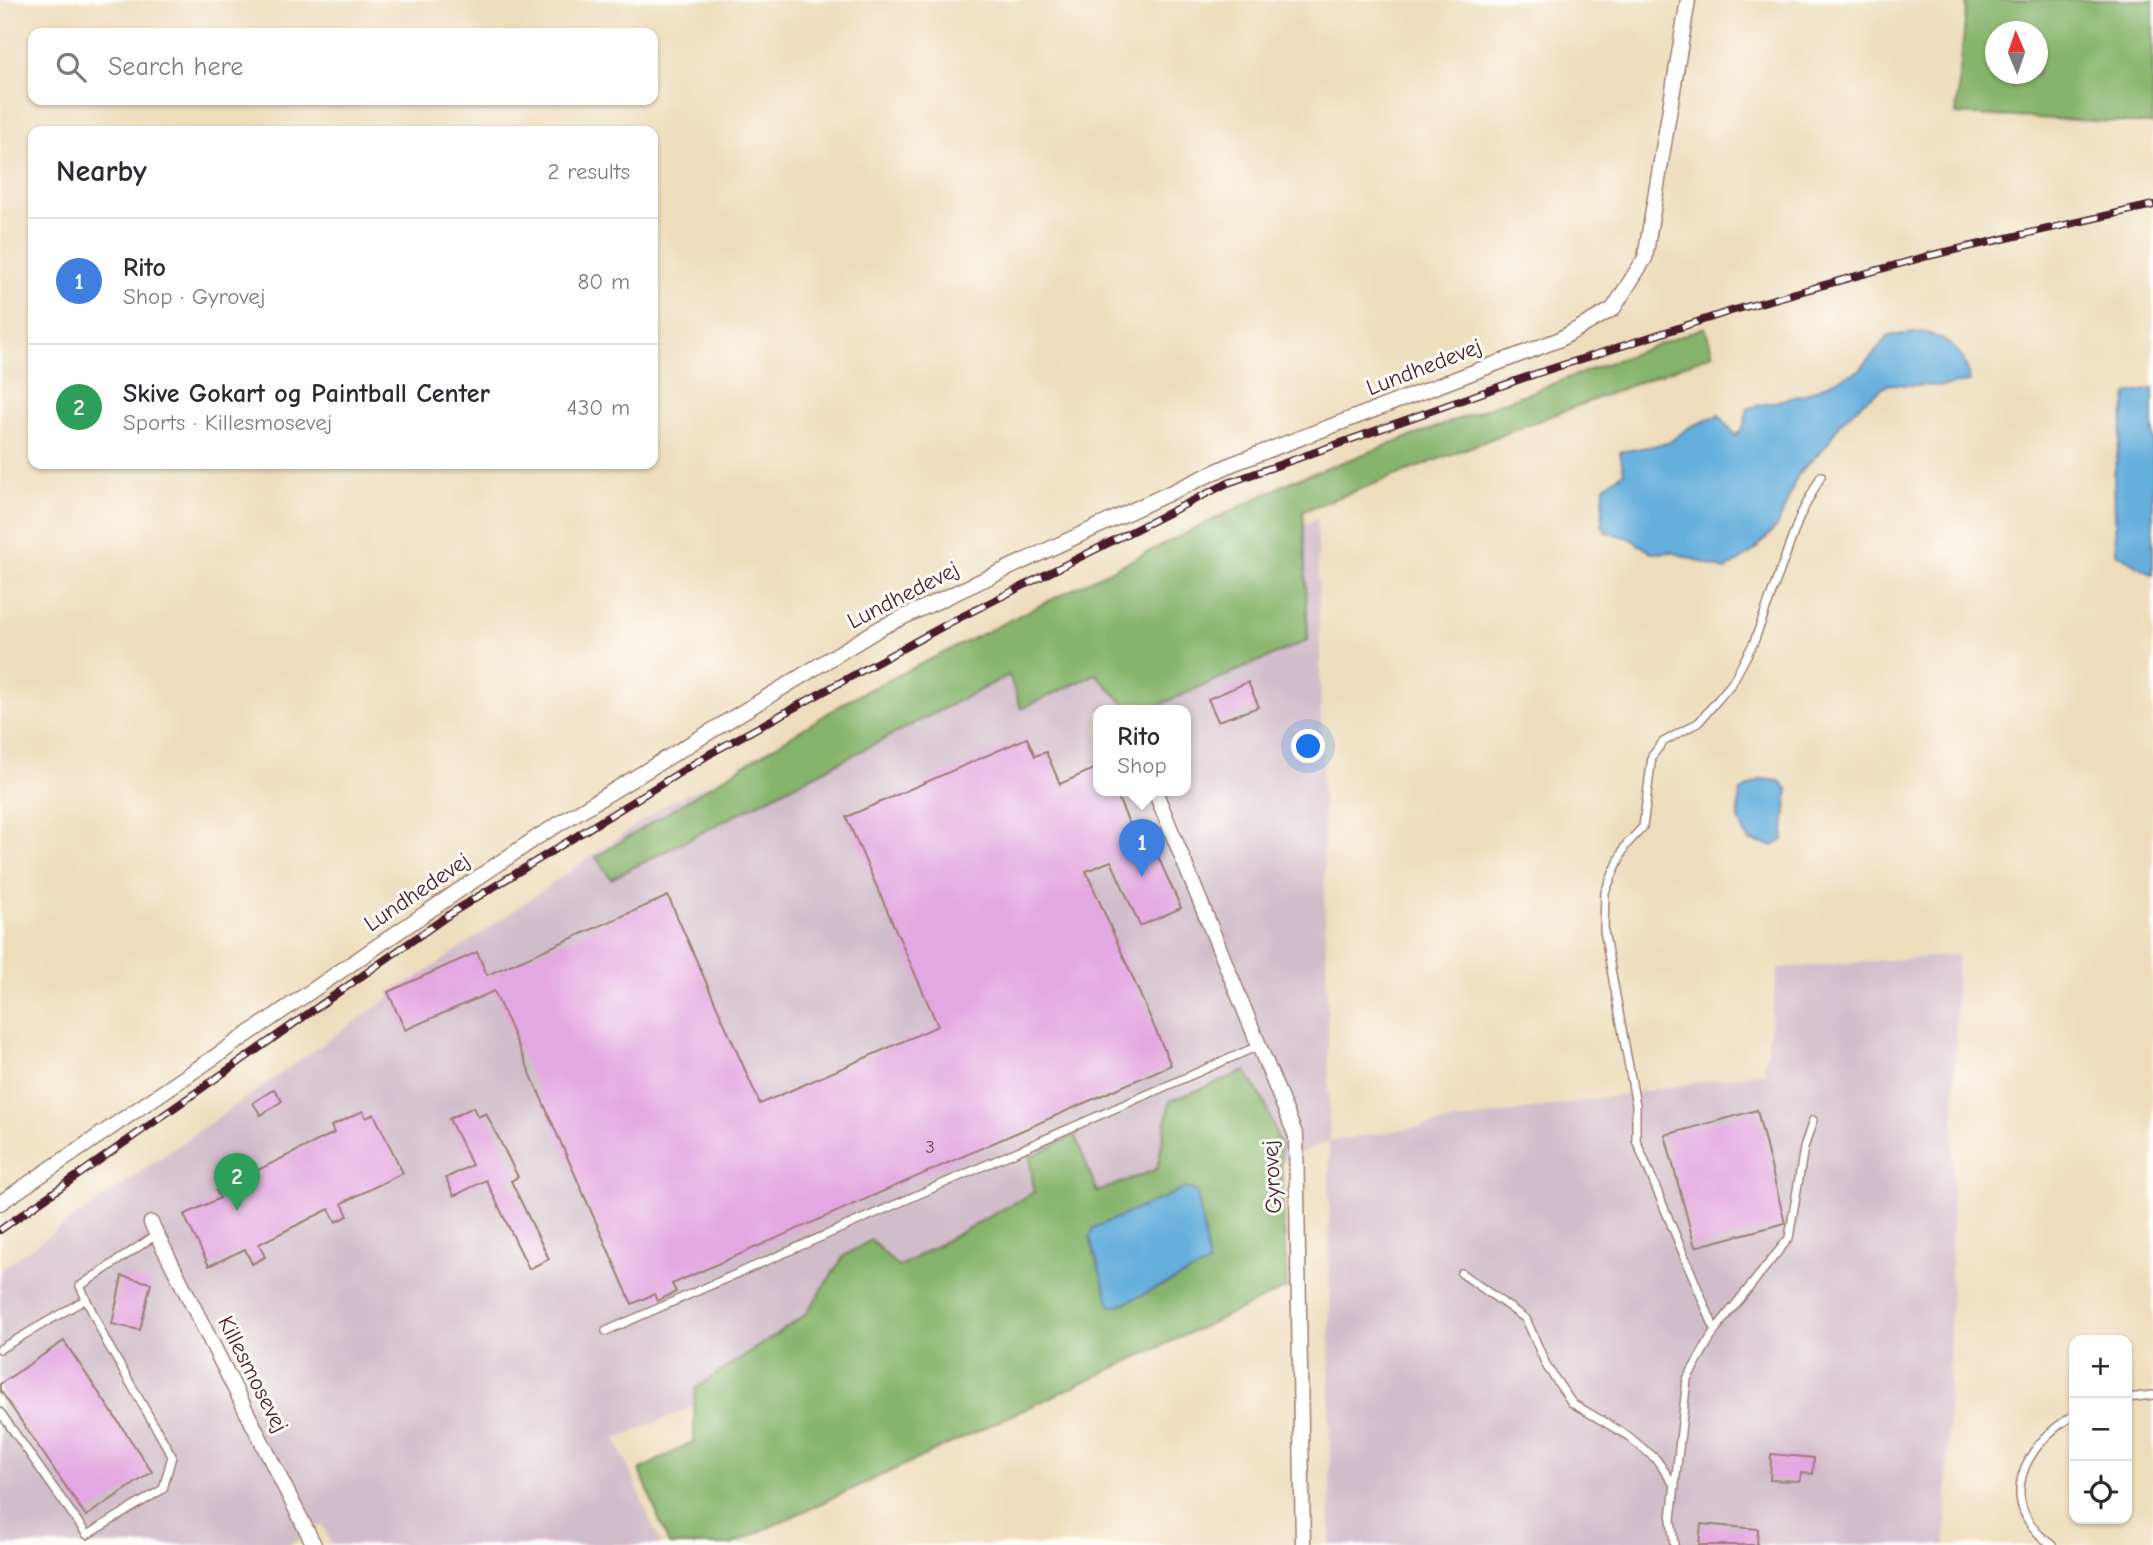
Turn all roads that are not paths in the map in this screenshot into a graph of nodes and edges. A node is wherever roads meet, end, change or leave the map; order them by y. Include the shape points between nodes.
1 (1688, 0) edge
2 (1822, 476) dead end
3 (1157, 796) edge
4 (1258, 1046) junction
5 (1813, 1119) dead end
6 (0, 1203) edge
7 (154, 1228) joint
8 (1461, 1272) dead end
9 (86, 1298) junction
10 (1715, 1330) junction
11 (606, 1331) dead end
12 (0, 1349) edge
13 (2153, 1395) edge
14 (2132, 1397) edge
15 (0, 1412) edge
16 (2069, 1419) edge
17 (1675, 1486) junction
18 (314, 1545) edge
19 (1303, 1545) edge
20 (1674, 1545) edge
21 (2052, 1545) edge

1 - 6 street, Lundhedevej via 1645,258 1612,309 1558,340 1232,464 882,627 539,836
2 - 10 lane via 1800,516 1754,642 1732,683 1699,722 1663,742 1652,756 1643,827 1625,846 1605,892 1604,931 1636,1105 1636,1140
3 - 4 street, Gyrovej
4 - 11 lane
4 - 19 street, Gyrovej via 1296,1136
5 - 10 lane via 1788,1238
7 - 9 lane via 80,1286
7 - 18 street, Killesmosevej
8 - 17 lane via 1526,1319 1546,1367 1572,1403 1628,1436 1656,1460
9 - 12 lane
9 - 15 lane via 172,1456 163,1489 87,1535
10 - 17 lane via 1687,1379
13 - 14 lane
16 - 21 lane via 2039,1441 2024,1466 2020,1489 2022,1509 2032,1531
17 - 20 lane

